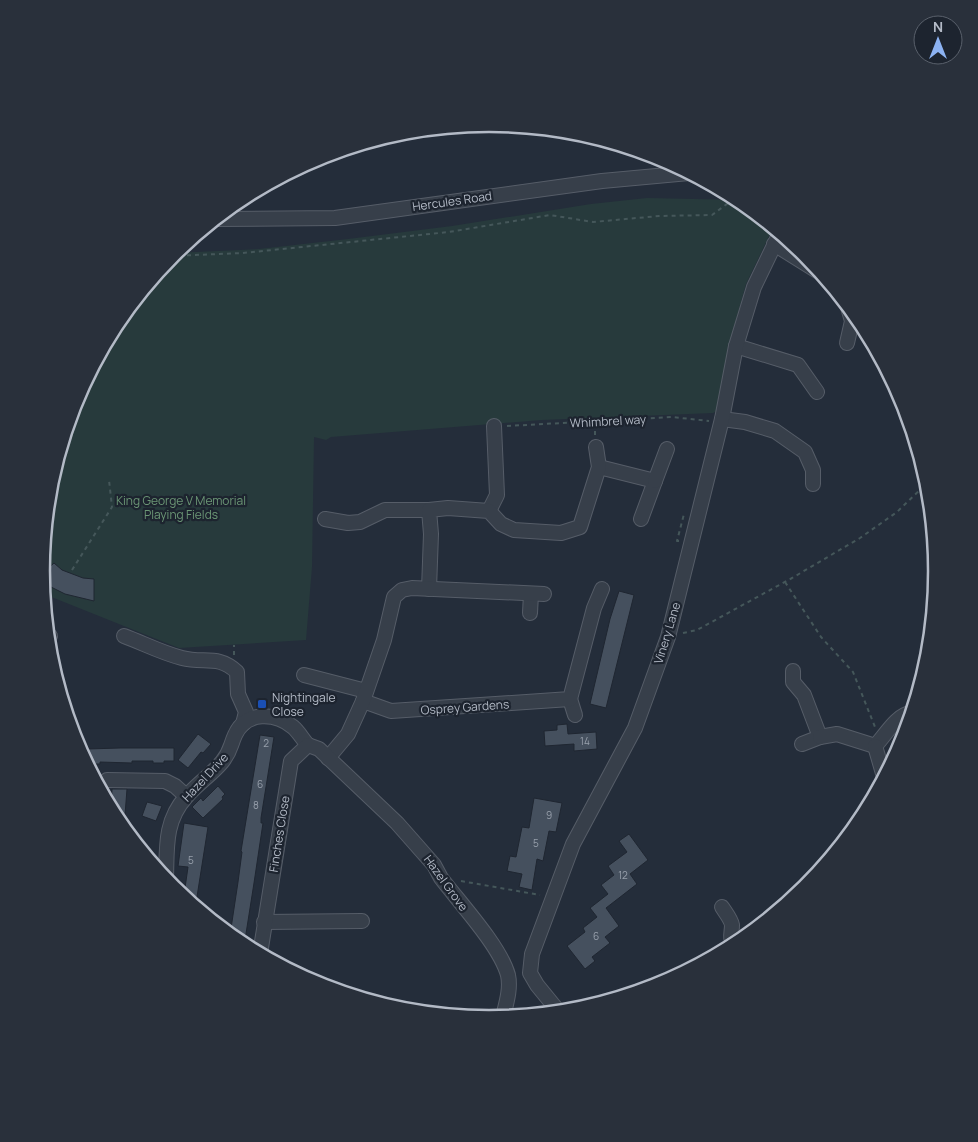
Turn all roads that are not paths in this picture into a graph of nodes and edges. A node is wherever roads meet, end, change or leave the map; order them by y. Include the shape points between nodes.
1 (677, 174) edge
2 (228, 219) edge
3 (777, 239) edge
4 (851, 324) edge
5 (847, 343) dead end
6 (736, 346) junction
7 (817, 392) dead end
8 (722, 420) junction
9 (494, 426) road end
10 (596, 447) dead end
11 (667, 449) dead end
12 (599, 467) junction
13 (655, 481) junction
14 (813, 484) dead end
15 (429, 510) junction
16 (489, 511) junction
17 (325, 519) dead end
18 (641, 519) dead end
19 (602, 588) dead end
20 (429, 589) junction
21 (530, 613) dead end
22 (124, 636) dead end
23 (794, 671) dead end
24 (304, 675) dead end
25 (364, 696) junction
26 (570, 699) junction
27 (575, 715) dead end
28 (904, 716) edge
29 (243, 724) junction
30 (820, 737) junction
31 (802, 744) dead end
32 (878, 744) junction
33 (308, 746) junction
34 (328, 758) junction
35 (882, 767) edge
36 (107, 780) dead end
37 (186, 796) junction
38 (167, 868) edge
39 (722, 907) dead end
40 (362, 920) dead end
41 (264, 922) junction
42 (730, 938) edge
43 (261, 946) edge
44 (553, 1005) edge
45 (505, 1009) edge

1 - 2 street, Hercules Road via 592,182 335,218
3 - 6 street, Vinery Lane via 754,287
4 - 5 street
6 - 7 street via 798,365
6 - 8 street, Vinery Lane
8 - 14 street via 745,422 775,431 805,452 813,470
8 - 44 street, Vinery Lane via 668,636 634,728 573,844 532,954 530,973
9 - 16 street via 497,495
10 - 12 street
11 - 13 street
12 - 13 street
12 - 16 street via 580,527 561,533 514,530 501,524
13 - 18 street
15 - 16 street
15 - 17 street via 385,510 360,522
15 - 20 street
19 - 26 street
20 - 21 street via 538,594
20 - 25 street via 402,590 394,597 384,640
22 - 29 street via 183,659 229,665 237,672 238,694 246,712
23 - 30 street via 794,682 804,695
24 - 25 street, Osprey Gardens
25 - 26 street, Osprey Gardens via 391,711
25 - 34 street via 348,734
26 - 27 street
28 - 32 street
29 - 33 street via 251,718 264,716 281,719 295,729
29 - 37 street, Hazel Drive via 223,762
30 - 31 street
30 - 32 street via 837,734
32 - 35 street
33 - 34 street via 319,749
33 - 41 street, Finches Close via 291,761
34 - 45 street, Hazel Grove via 397,823 434,865 497,951 508,975 509,993
36 - 37 street via 165,781
37 - 38 street, Hazel Drive via 174,812 169,828
39 - 42 street via 732,926
40 - 41 street
41 - 43 street, Finches Close

